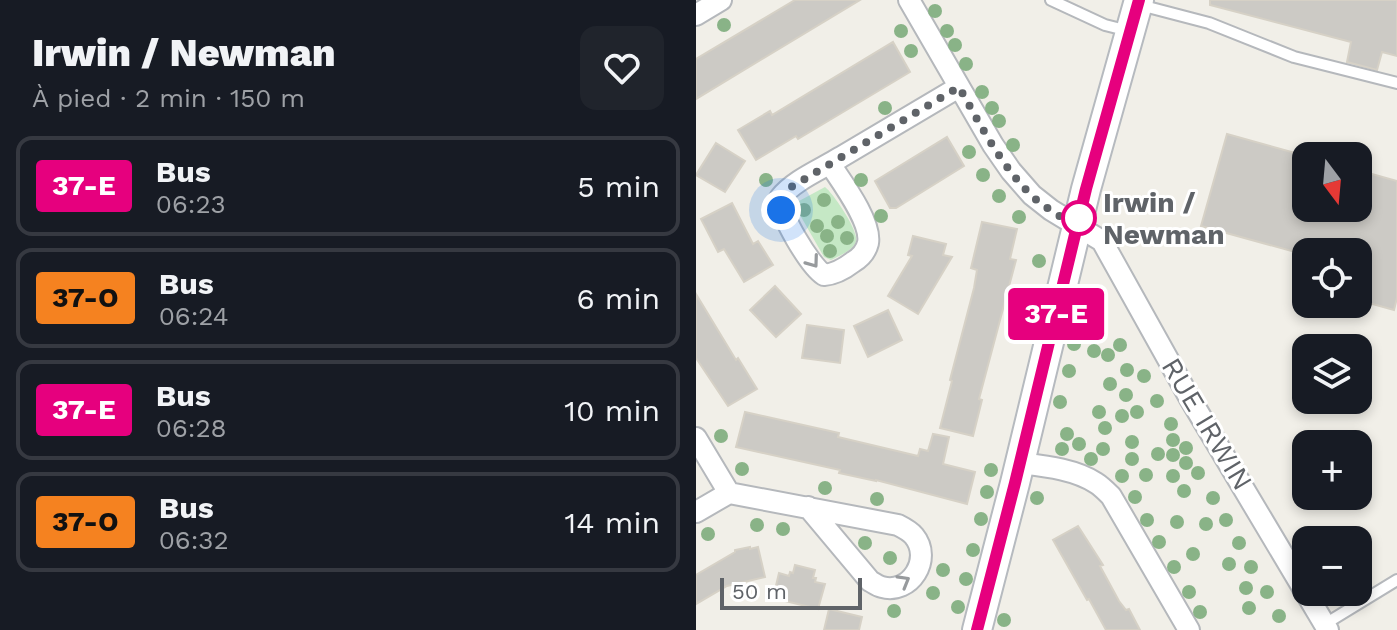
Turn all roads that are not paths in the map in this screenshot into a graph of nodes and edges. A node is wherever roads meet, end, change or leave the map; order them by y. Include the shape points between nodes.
1 (721, 0) edge
2 (909, 0) edge
3 (1051, 0) edge
4 (1136, 12) edge
5 (697, 13) edge
6 (1397, 83) edge
7 (959, 87) junction
8 (830, 164) junction
9 (1077, 226) junction
10 (696, 438) edge
11 (1020, 463) junction
12 (729, 493) junction
13 (808, 507) junction
14 (696, 512) edge
15 (1397, 580) edge
16 (1326, 627) edge
17 (977, 630) edge
18 (1189, 630) edge

1 - 5 street
2 - 7 street, RUE IRWIN
3 - 4 lane via 1105,25
4 - 6 lane via 1209,23 1294,57
4 - 9 street
7 - 8 street
7 - 9 street, RUE IRWIN via 1011,171 1032,195
8 -> 8 street via 780,198 786,219 824,275 856,261 868,242 863,219
9 - 11 street
9 - 16 street, RUE IRWIN via 1102,241
10 - 12 street
11 - 17 street
11 - 18 street via 1078,475 1111,496
12 - 13 street
12 - 14 street
13 -> 13 street via 870,581 899,587 919,569 917,540 898,525
15 - 16 lane

